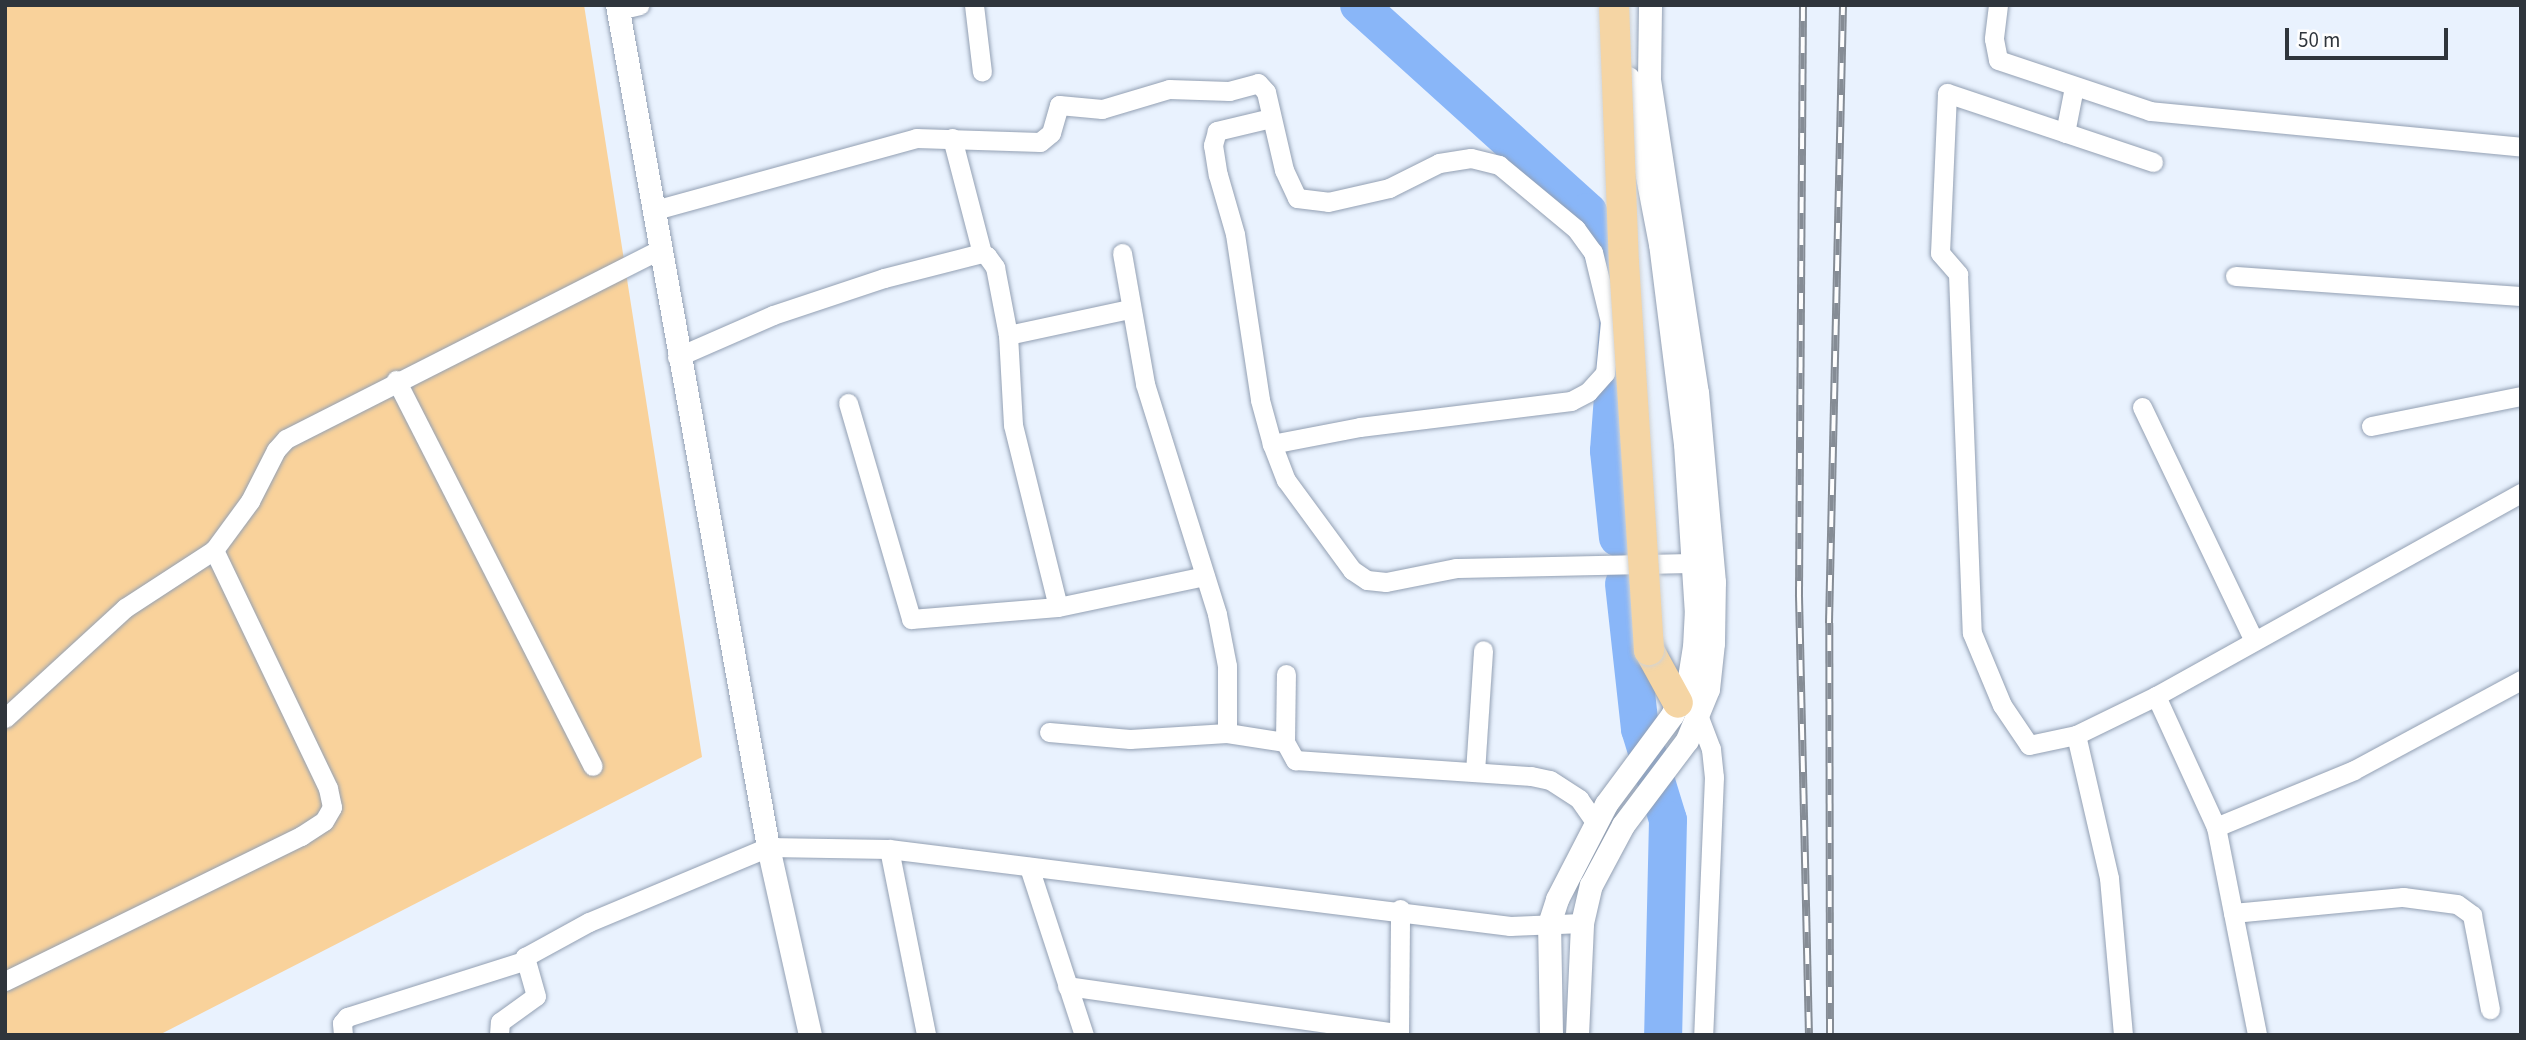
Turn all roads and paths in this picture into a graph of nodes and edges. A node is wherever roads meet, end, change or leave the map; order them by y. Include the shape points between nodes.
1 (974, 5) edge
2 (1614, 5) edge
3 (1628, 5) edge
4 (1650, 5) edge
5 (1998, 5) edge
6 (625, 7) edge
7 (982, 72) dead end
8 (2074, 87) junction
9 (1271, 118) junction
10 (2066, 133) junction
11 (952, 138) junction
12 (2521, 147) edge
13 (2153, 162) dead end
14 (655, 210) junction
15 (661, 249) junction
16 (982, 253) junction
17 (1122, 253) dead end
18 (2235, 276) dead end
19 (2521, 296) edge
20 (1129, 309) junction
21 (1008, 335) junction
22 (677, 357) junction
23 (396, 380) junction
24 (2521, 396) edge
25 (848, 403) dead end
26 (2142, 407) dead end
27 (2371, 426) dead end
28 (1272, 444) junction
29 (2514, 496) edge
30 (215, 550) junction
31 (1693, 563) junction
32 (1205, 576) junction
33 (1058, 607) junction
34 (2254, 641) junction
35 (1483, 650) dead end
36 (1286, 674) dead end
37 (2521, 680) edge
38 (2156, 696) junction
39 (1684, 705) junction
40 (5, 719) edge
41 (1049, 732) dead end
42 (1227, 733) junction
43 (2076, 736) junction
44 (1285, 743) junction
45 (593, 766) dead end
46 (1475, 772) junction
47 (1601, 814) junction
48 (2216, 827) junction
49 (768, 847) junction
50 (890, 849) junction
51 (1029, 867) junction
52 (1399, 909) junction
53 (2233, 913) junction
54 (1582, 922) junction
55 (1549, 924) junction
56 (524, 961) junction
57 (5, 981) edge
58 (1067, 986) junction
59 (2490, 1009) dead end
60 (1399, 1034) edge
61 (343, 1035) edge
62 (499, 1035) edge
63 (810, 1035) edge
64 (926, 1035) edge
65 (1084, 1035) edge
66 (1551, 1035) edge
67 (1577, 1035) edge
68 (1703, 1035) edge
69 (2123, 1035) edge
70 (2257, 1035) edge

1 - 7 street
2 - 39 main road, bridge via 1624,263 1649,650
3 - 31 street via 1629,82 1660,244 1685,444
4 - 39 street via 1649,79 1685,290 1714,582 1708,689
5 - 8 street via 1994,39 1998,60
6 - 14 street
8 - 10 street
8 - 12 street via 2150,111
9 - 11 street via 1266,92 1258,83 1229,91 1188,88 1102,109 1059,105 1051,133 1040,142
9 - 28 street via 1217,131 1213,145 1235,234 1260,400
9 - 28 street via 1292,193 1308,201 1328,202 1389,188 1439,163 1471,158 1499,165 1576,229 1593,251 1610,323 1605,373 1588,392 1571,401 1360,427
10 - 13 street
10 - 43 street via 1947,93 1940,253 1958,274 1972,633 2002,705 2029,745
11 - 14 street via 916,138
11 - 16 street
14 - 15 street
15 - 22 street
15 - 23 street
16 - 21 street via 995,267
16 - 22 street via 884,278 773,315
17 - 20 street
18 - 19 street
20 - 21 street
20 - 32 street via 1145,384
21 - 33 street via 1013,425
22 - 49 street
23 - 30 street via 286,439
23 - 45 street
24 - 27 street
25 - 33 street via 906,614 918,620
26 - 34 street
28 - 31 street via 1286,480 1318,528 1352,570 1367,580 1386,582 1470,568
29 - 34 street
30 - 40 street via 125,608
30 - 57 street via 328,788 332,807 324,821 301,836
31 - 39 street via 1696,614
32 - 33 street
32 - 42 street via 1227,666
34 - 38 street
35 - 46 street
36 - 44 street
37 - 48 street via 2354,771
38 - 43 street
38 - 48 street
39 - 47 street
39 - 54 street via 1687,740 1623,825 1591,885
39 - 68 street via 1714,777
41 - 42 street via 1130,739
42 - 44 street
43 - 69 street via 2109,878
44 - 46 street via 1295,760
46 - 47 street via 1550,780
47 - 55 street
48 - 53 street
49 - 50 street
49 - 56 street via 589,922
49 - 63 street
50 - 51 street
50 - 64 street
51 - 52 street
51 - 58 street
52 - 55 street via 1510,926
52 - 60 street
53 - 59 street via 2403,897 2457,904 2472,915
53 - 70 street
54 - 55 street
54 - 67 street
55 - 66 street
56 - 61 street via 347,1017 342,1023
56 - 62 street via 536,996 500,1022
58 - 60 street
58 - 65 street

